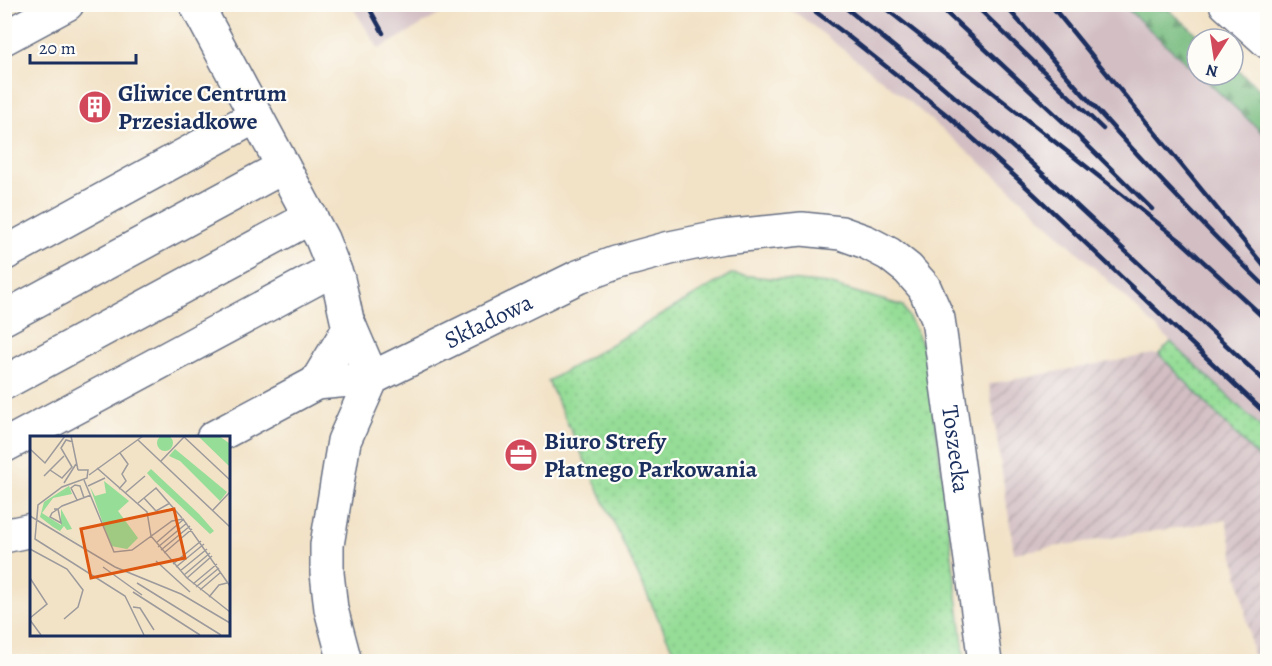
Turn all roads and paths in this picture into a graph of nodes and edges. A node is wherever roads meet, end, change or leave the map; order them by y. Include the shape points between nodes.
1 (67, 4) edge
2 (196, 4) edge
3 (1226, 4) edge
4 (4, 38) edge
5 (1268, 42) edge
6 (256, 116) junction
7 (283, 167) junction
8 (311, 218) junction
9 (4, 254) edge
10 (889, 254) joint
11 (334, 269) junction
12 (4, 318) edge
13 (350, 327) junction
14 (372, 378) junction
15 (4, 383) edge
16 (316, 383) junction
17 (217, 436) edge
18 (4, 446) edge
19 (30, 530) edge
20 (4, 536) edge
21 (345, 662) edge
22 (985, 662) edge

1 - 4 street
2 - 6 street
3 - 5 street
6 - 7 street
6 - 9 street
7 - 8 street
7 - 12 street
8 - 11 street
8 - 15 street
10 - 14 street, Składowa via 841,233 802,229 723,237 670,248 578,277
10 - 22 street, Toszecka via 924,287 938,319
11 - 13 street
11 - 18 street
13 - 14 street
13 - 16 street
14 - 16 street
14 - 21 street via 344,441 327,545 331,609
16 - 17 street
19 - 20 street

